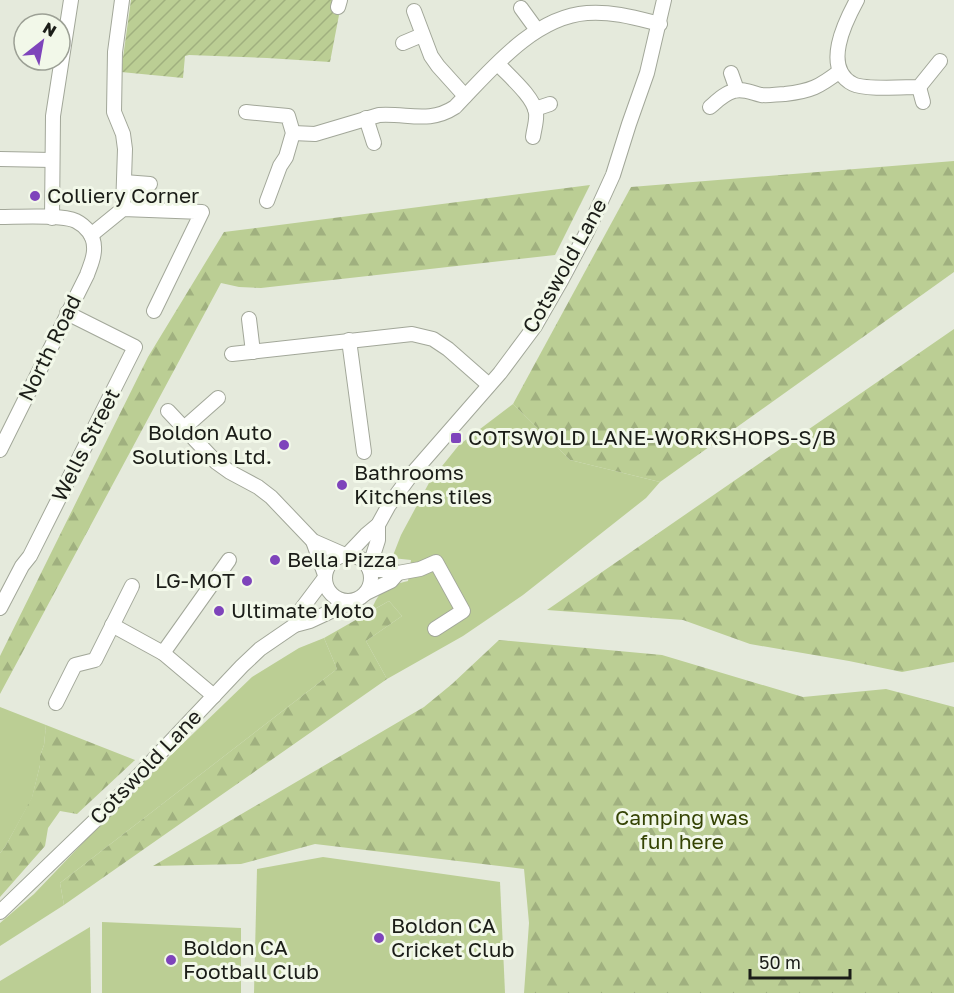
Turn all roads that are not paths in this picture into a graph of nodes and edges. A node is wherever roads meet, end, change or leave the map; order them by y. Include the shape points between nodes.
1 (71, 0) edge
2 (122, 0) edge
3 (664, 0) edge
4 (857, 0) edge
5 (521, 8) dead end
6 (414, 11) dead end
7 (660, 24) junction
8 (537, 30) junction
9 (422, 35) junction
10 (402, 43) dead end
11 (940, 61) dead end
12 (498, 64) junction
13 (840, 71) junction
14 (731, 74) dead end
15 (919, 87) junction
16 (737, 90) junction
17 (465, 96) junction
18 (923, 102) dead end
19 (550, 104) dead end
20 (711, 107) dead end
21 (535, 109) junction
22 (246, 112) dead end
23 (366, 118) junction
24 (293, 134) junction
25 (533, 137) dead end
26 (374, 143) dead end
27 (0, 159) edge
28 (52, 160) junction
29 (124, 182) junction
30 (150, 184) dead end
31 (267, 201) dead end
32 (123, 209) junction
33 (0, 217) edge
34 (51, 218) junction
35 (93, 240) junction
36 (154, 311) dead end
37 (68, 314) junction
38 (249, 319) dead end
39 (349, 340) junction
40 (253, 352) junction
41 (232, 354) dead end
42 (489, 385) junction
43 (218, 398) dead end
44 (168, 411) dead end
45 (184, 428) junction
46 (0, 450) edge
47 (364, 452) dead end
48 (378, 525) junction
49 (313, 542) junction
50 (346, 555) junction
51 (230, 560) dead end
52 (369, 569) junction
53 (398, 573) junction
54 (324, 577) junction
55 (132, 586) dead end
56 (366, 593) junction
57 (353, 601) junction
58 (0, 608) edge
59 (112, 625) junction
60 (295, 625) junction
61 (435, 629) dead end
62 (163, 653) junction
63 (214, 696) junction
64 (56, 704) dead end
65 (0, 912) edge

1 - 28 street via 53,116
2 - 29 street via 114,112 123,134
3 - 7 street, Cotswold Lane
4 - 13 street via 838,50
5 - 8 street
6 - 9 street
7 - 8 street via 608,13 586,13
7 - 42 street, Cotswold Lane via 613,175 587,232 535,326
8 - 12 street
9 - 10 street
9 - 17 street via 438,66
11 - 15 street
12 - 17 street
12 - 21 street
13 - 15 street via 854,84 863,86
13 - 16 street via 815,89 802,92 765,95
14 - 16 street
15 - 18 street
16 - 20 street
17 - 23 street via 438,116 389,114
19 - 21 street
21 - 25 street
22 - 24 street via 288,116
23 - 24 street via 315,134
23 - 26 street
24 - 31 street
27 - 28 street
28 - 34 street
29 - 30 street
29 - 32 street
32 - 35 street
32 - 36 street via 202,212
33 - 34 street
34 - 35 street via 75,221
35 - 37 street, North Road via 93,260
37 - 46 street, North Road
37 - 58 street, Wells Street via 135,347
38 - 40 street
39 - 40 street
39 - 42 street via 412,334 433,339
39 - 47 street
40 - 41 street
42 - 48 street, Cotswold Lane via 411,475
43 - 45 street
44 - 45 street
45 - 49 street via 216,462 271,497
48 - 50 street, Cotswold Lane
48 - 52 street, Cotswold Lane via 378,540
49 - 50 street
49 - 54 street
50 - 52 street via 360,558
50 - 54 street via 331,562
51 - 62 street
52 - 53 street
52 - 56 street via 371,582
53 - 56 street via 391,581
53 - 61 street via 436,562 463,611
54 - 57 street via 333,597
54 - 60 street, Cotswold Lane
55 - 59 street
56 - 57 street
57 - 60 street, Cotswold Lane
59 - 62 street
59 - 64 street via 94,660 75,665
60 - 63 street, Cotswold Lane via 260,649
62 - 63 street
63 - 65 street, Cotswold Lane via 109,807

